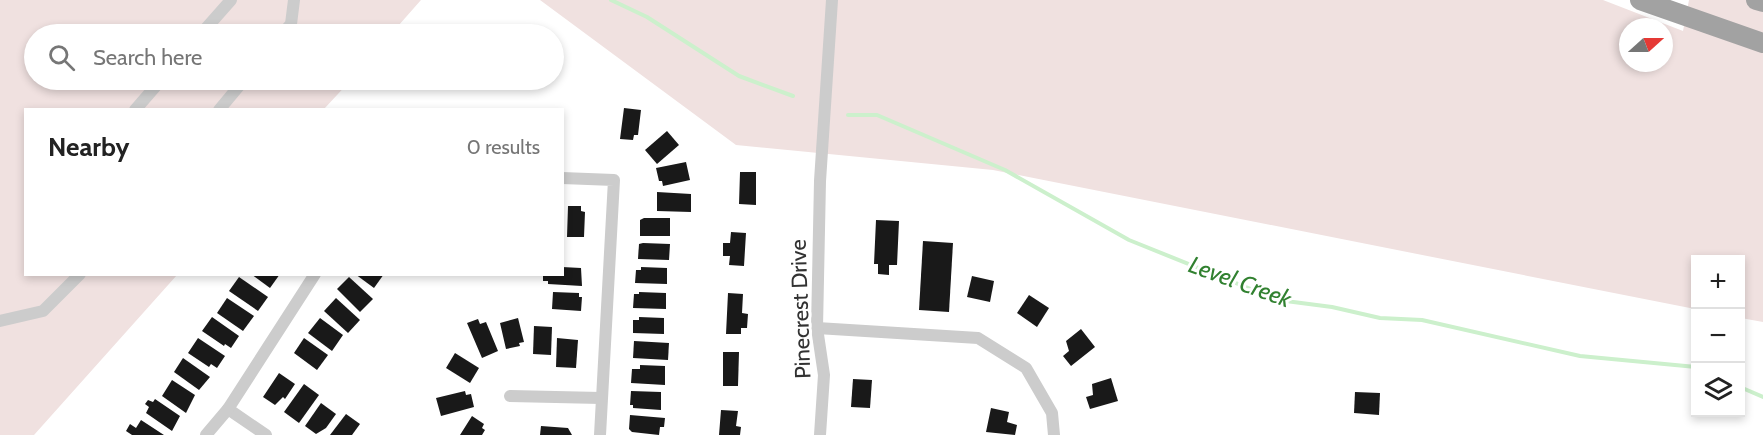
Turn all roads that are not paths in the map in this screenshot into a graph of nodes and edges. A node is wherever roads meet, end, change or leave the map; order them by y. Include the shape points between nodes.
1 (231, 0) edge
2 (294, 0) edge
3 (832, 0) edge
4 (1640, 0) edge
5 (1756, 0) edge
6 (1763, 2) edge
7 (1674, 5) edge
8 (210, 24) edge
9 (291, 24) edge
10 (1763, 43) edge
11 (153, 90) edge
12 (236, 90) edge
13 (137, 108) edge
14 (221, 108) edge
15 (564, 178) edge
16 (78, 276) edge
17 (314, 276) edge
18 (0, 321) edge
19 (817, 328) junction
20 (510, 396) dead end
21 (601, 398) junction
22 (228, 409) junction
23 (206, 435) edge
24 (266, 435) edge
25 (600, 435) edge
26 (820, 435) edge
27 (1054, 435) edge

1 - 8 street
2 - 9 street
3 - 19 street, Pinecrest Drive via 820,181
4 - 7 highway
5 - 6 highway
7 - 10 highway
11 - 13 street
12 - 14 street
15 - 21 street via 614,180
16 - 18 street via 43,311
17 - 22 street
19 - 26 street, Pinecrest Drive via 824,375
19 - 27 street via 978,338 1026,368 1052,413
20 - 21 street
21 - 25 street
22 - 23 street
22 - 24 street

